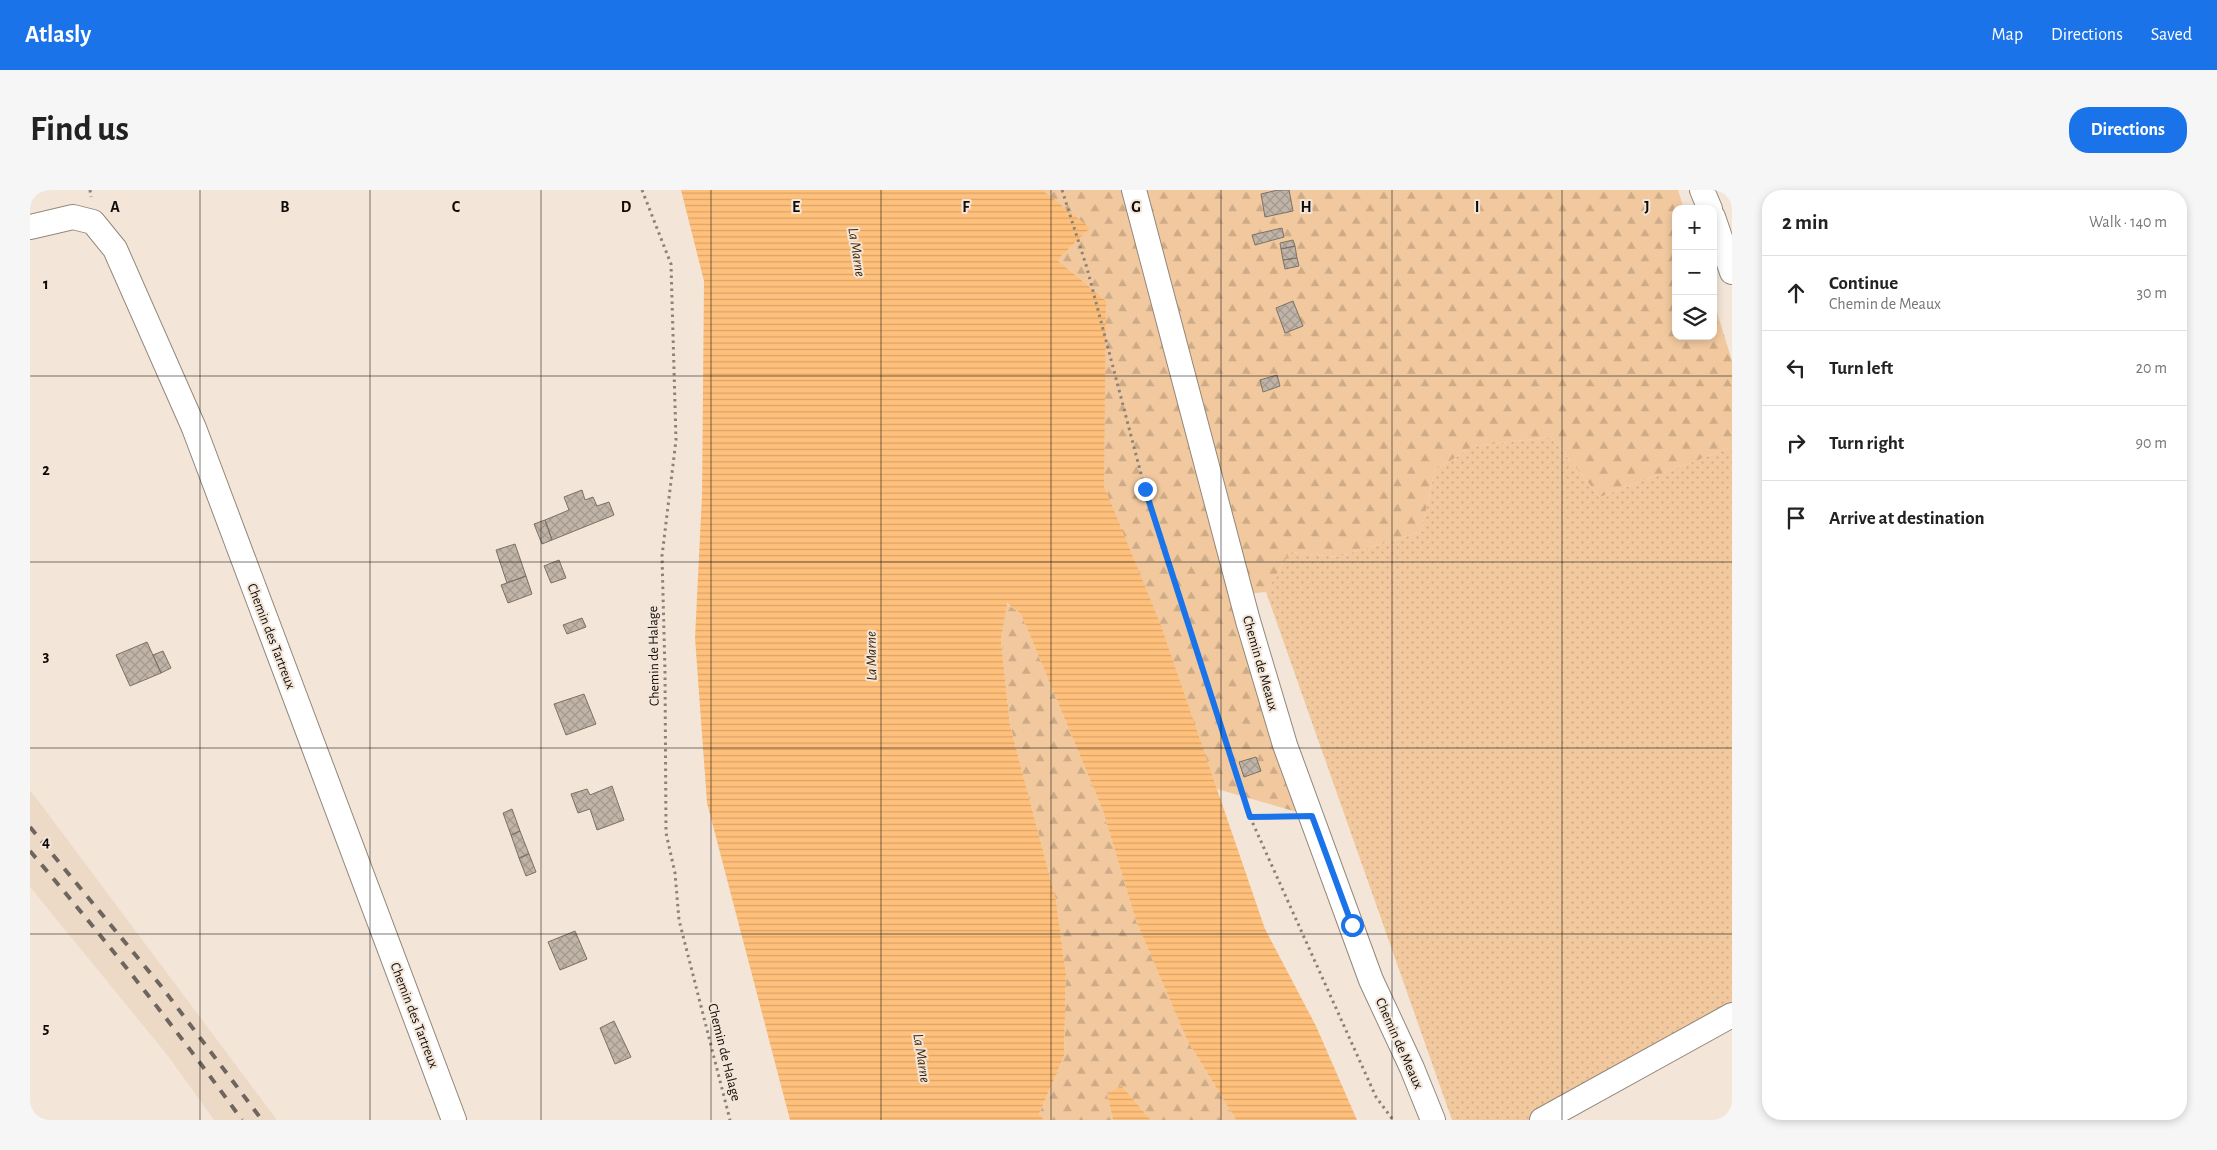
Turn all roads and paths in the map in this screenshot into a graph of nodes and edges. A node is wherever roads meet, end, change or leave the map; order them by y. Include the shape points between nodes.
1 (642, 190) edge
2 (1062, 190) edge
3 (1134, 190) edge
4 (1702, 190) edge
5 (1708, 205) edge
6 (30, 227) edge
7 (1717, 229) edge
8 (1732, 272) edge
9 (1312, 816) junction
10 (1250, 817) junction
11 (1732, 1016) edge
12 (454, 1120) edge
13 (730, 1120) edge
14 (1393, 1120) edge
15 (1433, 1120) edge
16 (1542, 1120) edge

1 - 13 path, Chemin de Halage via 671,264 676,440 662,556 666,833 675,873 679,920
2 - 10 path via 1087,268 1145,489
3 - 9 street, Chemin de Meaux via 1248,620 1285,745
4 - 5 street
6 - 12 street, Chemin des Tartreux via 72,217 93,222 115,249 194,428
7 - 8 street
9 - 10 path
9 - 15 street, Chemin de Meaux via 1371,980
10 - 14 path via 1376,1096
11 - 16 street

